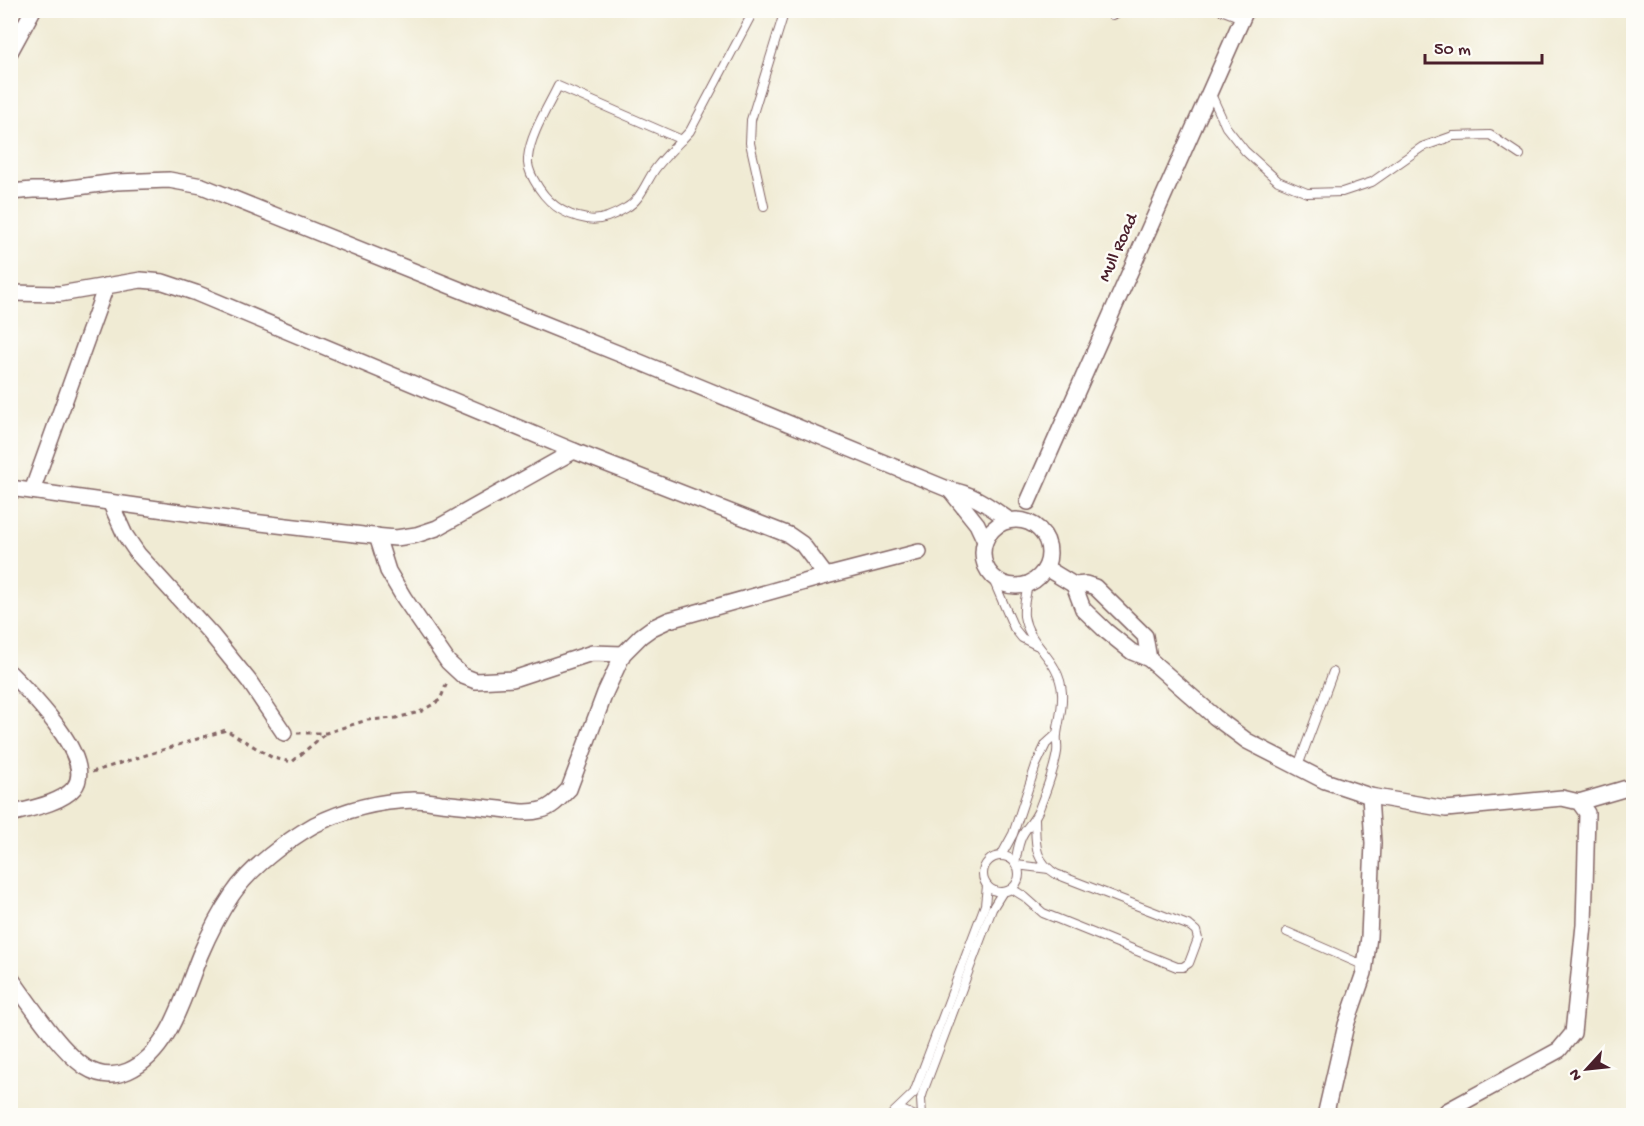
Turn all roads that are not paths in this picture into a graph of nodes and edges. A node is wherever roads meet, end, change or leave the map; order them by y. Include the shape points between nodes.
1 (33, 10) edge
2 (754, 10) edge
3 (786, 10) edge
4 (1125, 10) edge
5 (1221, 10) edge
6 (1244, 14) edge
7 (1112, 15) dead end
8 (10, 52) edge
9 (1210, 91) junction
10 (682, 140) junction
11 (1520, 155) dead end
12 (10, 180) edge
13 (33, 190) junction
14 (10, 192) edge
15 (764, 206) dead end
16 (106, 286) junction
17 (10, 293) edge
18 (574, 451) junction
19 (10, 488) edge
20 (950, 489) junction
21 (32, 491) junction
22 (110, 502) junction
23 (1028, 502) dead end
24 (1010, 520) junction
25 (377, 536) junction
26 (985, 541) junction
27 (919, 552) dead end
28 (1046, 568) junction
29 (826, 576) junction
30 (992, 577) junction
31 (1028, 585) junction
32 (1074, 585) junction
33 (1038, 645) junction
34 (623, 654) junction
35 (1149, 659) junction
36 (1333, 672) dead end
37 (10, 673) edge
38 (284, 732) road end
39 (1057, 734) junction
40 (1298, 766) junction
41 (1634, 786) edge
42 (1370, 796) junction
43 (1580, 802) junction
44 (10, 814) edge
45 (1035, 819) junction
46 (1001, 856) junction
47 (1016, 864) junction
48 (1049, 870) junction
49 (987, 886) junction
50 (1012, 889) junction
51 (1002, 893) junction
52 (1287, 932) dead end
53 (1365, 966) junction
54 (10, 977) edge
55 (891, 1114) edge
56 (915, 1116) edge
57 (922, 1116) edge
58 (1325, 1116) edge
59 (1442, 1116) edge

1 - 8 street
2 - 10 lane
3 - 15 lane via 751,120 750,142
4 - 7 lane
5 - 6 lane
6 - 9 street, Mull Road
9 - 11 lane via 1226,127 1245,151 1278,181 1307,194 1342,192 1372,182 1422,147 1453,136 1490,135
9 - 23 street, Mull Road
10 - 10 lane via 656,169 640,196 609,216 589,220 562,211 546,199 530,172 532,140 558,86
12 - 13 street
13 - 14 street
13 - 20 street via 170,180 202,186
16 - 17 street via 60,294
16 - 18 street via 141,280 163,282 196,293
16 - 21 street
18 - 25 street via 437,528 417,535
18 - 29 street via 789,535 802,544
19 - 21 street
20 - 24 street via 979,499
20 - 26 street
21 - 22 street
22 - 25 street
22 - 38 street via 138,554 211,634
24 - 26 street via 999,524
24 - 28 street via 1030,523 1039,529 1049,547
25 - 34 street via 388,571 404,598 448,662 463,676 476,681 513,679 592,653
26 - 30 street via 983,560
27 - 29 street
28 - 31 street
28 - 32 street
29 - 34 street via 669,620 641,636
30 - 31 street via 1009,586
30 - 33 lane via 1014,628 1022,638
31 - 33 lane via 1024,615
32 - 35 street via 1083,609 1132,652
32 - 35 street via 1095,587 1145,636
33 - 39 lane via 1061,681 1062,715
34 - 54 street via 604,693 569,789 550,806 523,812 416,800 372,804 312,826 256,868 217,918 166,1035 154,1054 138,1067 119,1075 87,1069 71,1056
35 - 40 street via 1247,741
36 - 40 lane
37 - 44 street via 68,741 79,776 65,797
39 - 45 lane via 1052,772
39 - 46 lane via 1046,744 1036,765 1013,834
40 - 42 street via 1325,781
41 - 43 street
42 - 43 street via 1446,809 1562,798
42 - 53 street via 1373,843
43 - 59 street via 1587,813 1584,925 1573,1033 1559,1050
45 - 47 lane via 1023,833
45 - 48 lane via 1037,851
46 - 47 lane
46 - 49 lane via 985,866 983,877
47 - 48 lane
47 - 50 lane via 1019,878
48 - 50 lane via 1194,928 1198,939 1189,963 1177,967 1043,913
49 - 51 lane
49 - 55 lane via 985,905 914,1093
50 - 51 lane
51 - 57 lane via 992,909 924,1089
52 - 53 lane
53 - 58 street via 1346,1025
55 - 56 lane via 904,1111

